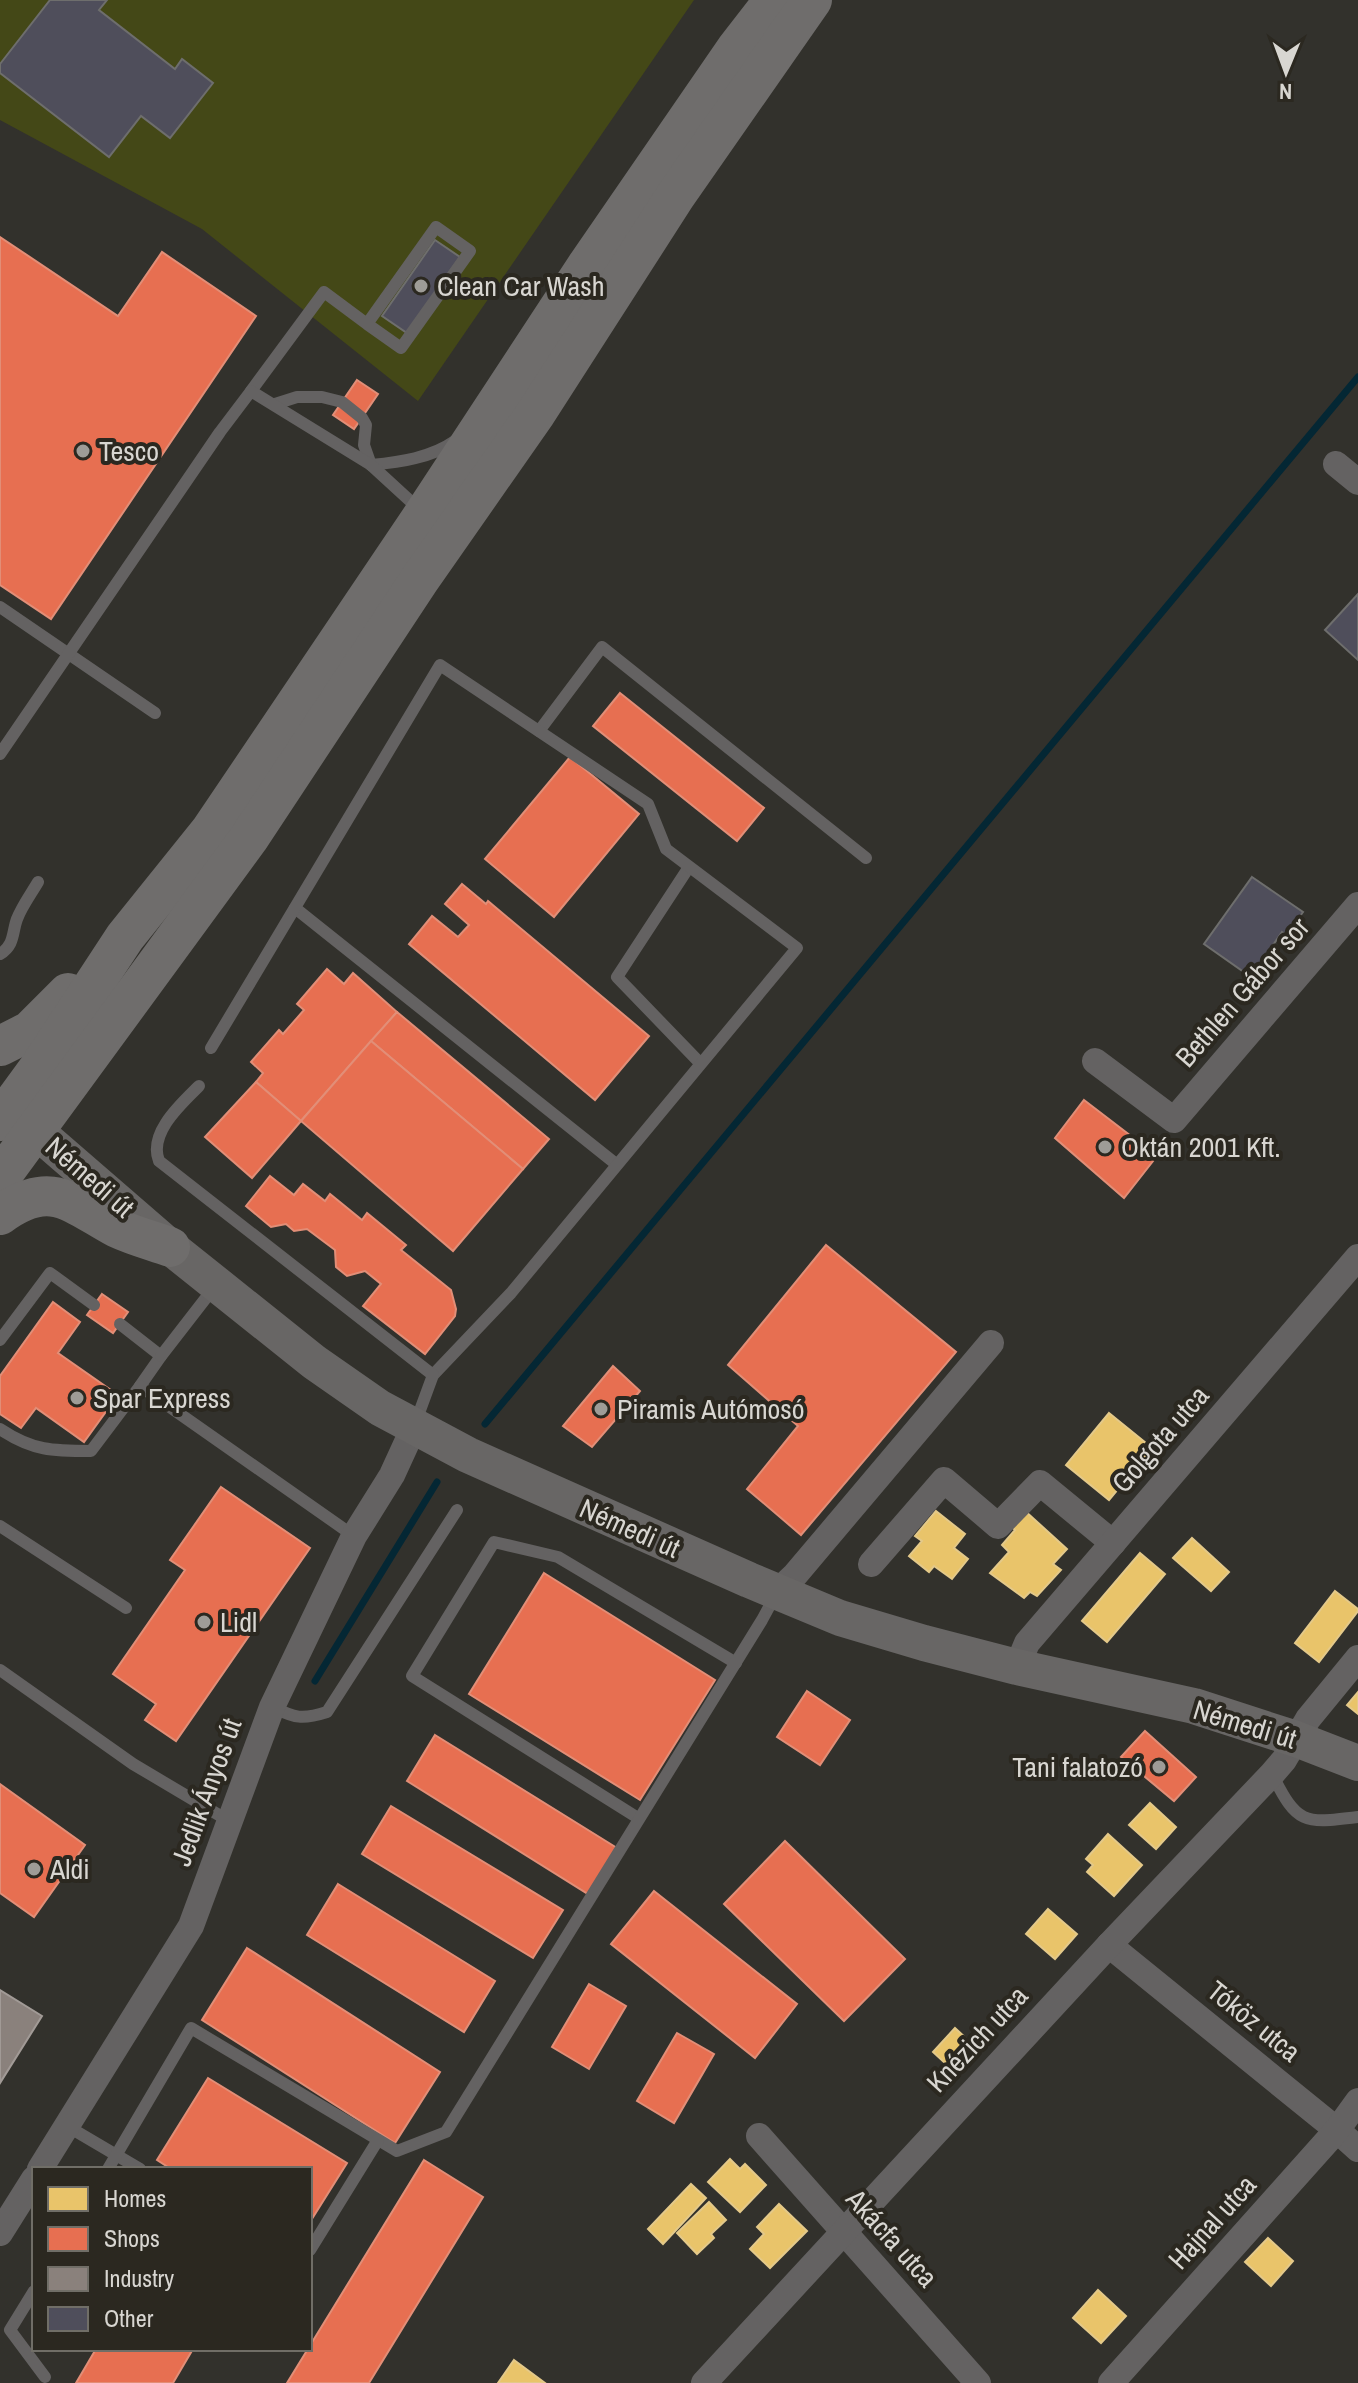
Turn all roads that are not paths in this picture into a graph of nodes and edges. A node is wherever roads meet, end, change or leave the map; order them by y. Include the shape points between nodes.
1 (774, 0) edge
2 (812, 0) edge
3 (367, 324) junction
4 (251, 391) junction
5 (275, 404) junction
6 (494, 407) junction
7 (1336, 464) dead end
8 (371, 465) junction
9 (1358, 482) edge
10 (438, 527) junction
11 (0, 607) edge
12 (68, 655) junction
13 (155, 713) dead end
14 (539, 731) junction
15 (0, 754) edge
16 (866, 858) dead end
17 (689, 867) junction
18 (38, 882) dead end
19 (1358, 905) edge
20 (295, 908) junction
21 (125, 937) junction
22 (0, 954) edge
23 (0, 1046) edge
24 (211, 1048) dead end
25 (1095, 1061) dead end
26 (700, 1063) junction
27 (199, 1086) dead end
28 (11, 1114) edge
29 (616, 1164) junction
30 (0, 1178) edge
31 (0, 1215) edge
32 (170, 1247) junction
33 (1358, 1257) edge
34 (216, 1285) junction
35 (94, 1305) dead end
36 (120, 1324) dead end
37 (0, 1340) edge
38 (991, 1343) dead end
39 (161, 1356) junction
40 (433, 1375) junction
41 (140, 1386) junction
42 (414, 1427) junction
43 (0, 1429) edge
44 (457, 1510) dead end
45 (0, 1526) edge
46 (354, 1536) junction
47 (1113, 1543) junction
48 (871, 1564) dead end
49 (777, 1592) junction
50 (126, 1608) dead end
51 (1358, 1658) edge
52 (736, 1663) junction
53 (1017, 1667) junction
54 (0, 1670) edge
55 (272, 1707) junction
56 (1296, 1739) junction
57 (1358, 1763) edge
58 (1272, 1774) junction
59 (1358, 1817) edge
60 (638, 1818) junction
61 (229, 1821) junction
62 (1109, 1945) junction
63 (1358, 2101) edge
64 (67, 2126) junction
65 (1337, 2130) junction
66 (759, 2136) dead end
67 (378, 2140) junction
68 (1358, 2149) edge
69 (117, 2155) junction
70 (41, 2167) edge
71 (109, 2167) edge
72 (137, 2167) edge
73 (32, 2182) edge
74 (843, 2232) junction
75 (0, 2233) edge
76 (312, 2247) edge
77 (32, 2294) edge
78 (45, 2377) dead end
79 (704, 2383) edge
80 (978, 2383) edge
81 (1111, 2383) edge

1 - 6 main road
2 - 10 main road via 676,195 536,413
3 - 3 lane via 436,227 470,251 401,348
3 - 4 lane via 324,292
4 - 5 lane
4 - 12 lane
5 - 8 lane
5 - 8 lane via 297,397 342,402 366,425 364,445
6 - 8 lane via 442,450
6 - 10 main road
7 - 9 street
8 - 10 lane
10 - 21 main road
10 - 28 main road via 249,838
11 - 12 lane
12 - 13 lane
12 - 15 lane
14 - 16 lane via 602,647
14 - 17 lane via 648,804 666,849
14 - 20 lane via 440,665
17 - 26 lane via 617,977
17 - 26 lane via 797,948
18 - 22 lane via 15,923 15,936
19 - 25 street, Bethlen Gábor sor via 1174,1120
20 - 24 lane
20 - 29 lane
21 - 23 main road via 30,1031
21 - 28 main road
26 - 29 lane
27 - 40 lane via 157,1138 159,1161
28 - 30 main road
28 - 32 main road, Némedi út
29 - 40 lane via 511,1293
31 - 32 main road via 38,1196 58,1196 120,1229
32 - 34 main road, Némedi út
33 - 47 street, Golgota utca
34 - 39 lane
34 - 42 main road, Némedi út via 343,1384
35 - 37 lane via 50,1273
36 - 39 lane
38 - 49 street
39 - 41 lane
40 - 42 lane
41 - 43 lane via 91,1451 47,1451
41 - 46 lane
42 - 46 street, Jedlik Ányos út
42 - 49 main road, Némedi út
44 - 55 lane via 327,1712 294,1718
45 - 50 lane
46 - 55 street, Jedlik Ányos út
47 - 48 street via 1040,1483 998,1526 944,1480
47 - 53 street, Golgota utca via 1027,1643
49 - 52 lane
49 - 53 main road, Némedi út via 840,1618
51 - 56 street, Knézich utca
52 - 60 lane
52 - 60 lane via 558,1557 494,1542 412,1676
53 - 56 main road, Némedi út via 1194,1706
54 - 61 lane via 133,1764
55 - 61 street, Jedlik Ányos út
56 - 57 main road, Némedi út
56 - 58 street, Knézich utca
58 - 59 lane, Némedi út via 1294,1812 1304,1818
58 - 62 street, Knézich utca
60 - 67 lane via 446,2132 397,2151
61 - 64 street, Jedlik Ányos út via 191,1926
62 - 65 street, Tóköz utca
62 - 74 street, Knézich utca
63 - 65 street, Hajnal utca
64 - 69 lane
64 - 70 street, Jedlik Ányos út
65 - 68 street, Tóköz utca
65 - 81 street, Hajnal utca
66 - 74 street, Akácfa utca
67 - 69 lane via 191,2028
67 - 76 lane
69 - 71 lane
69 - 72 lane
73 - 75 street
74 - 79 street, Knézich utca
74 - 80 street, Akácfa utca
77 - 78 lane via 10,2330

